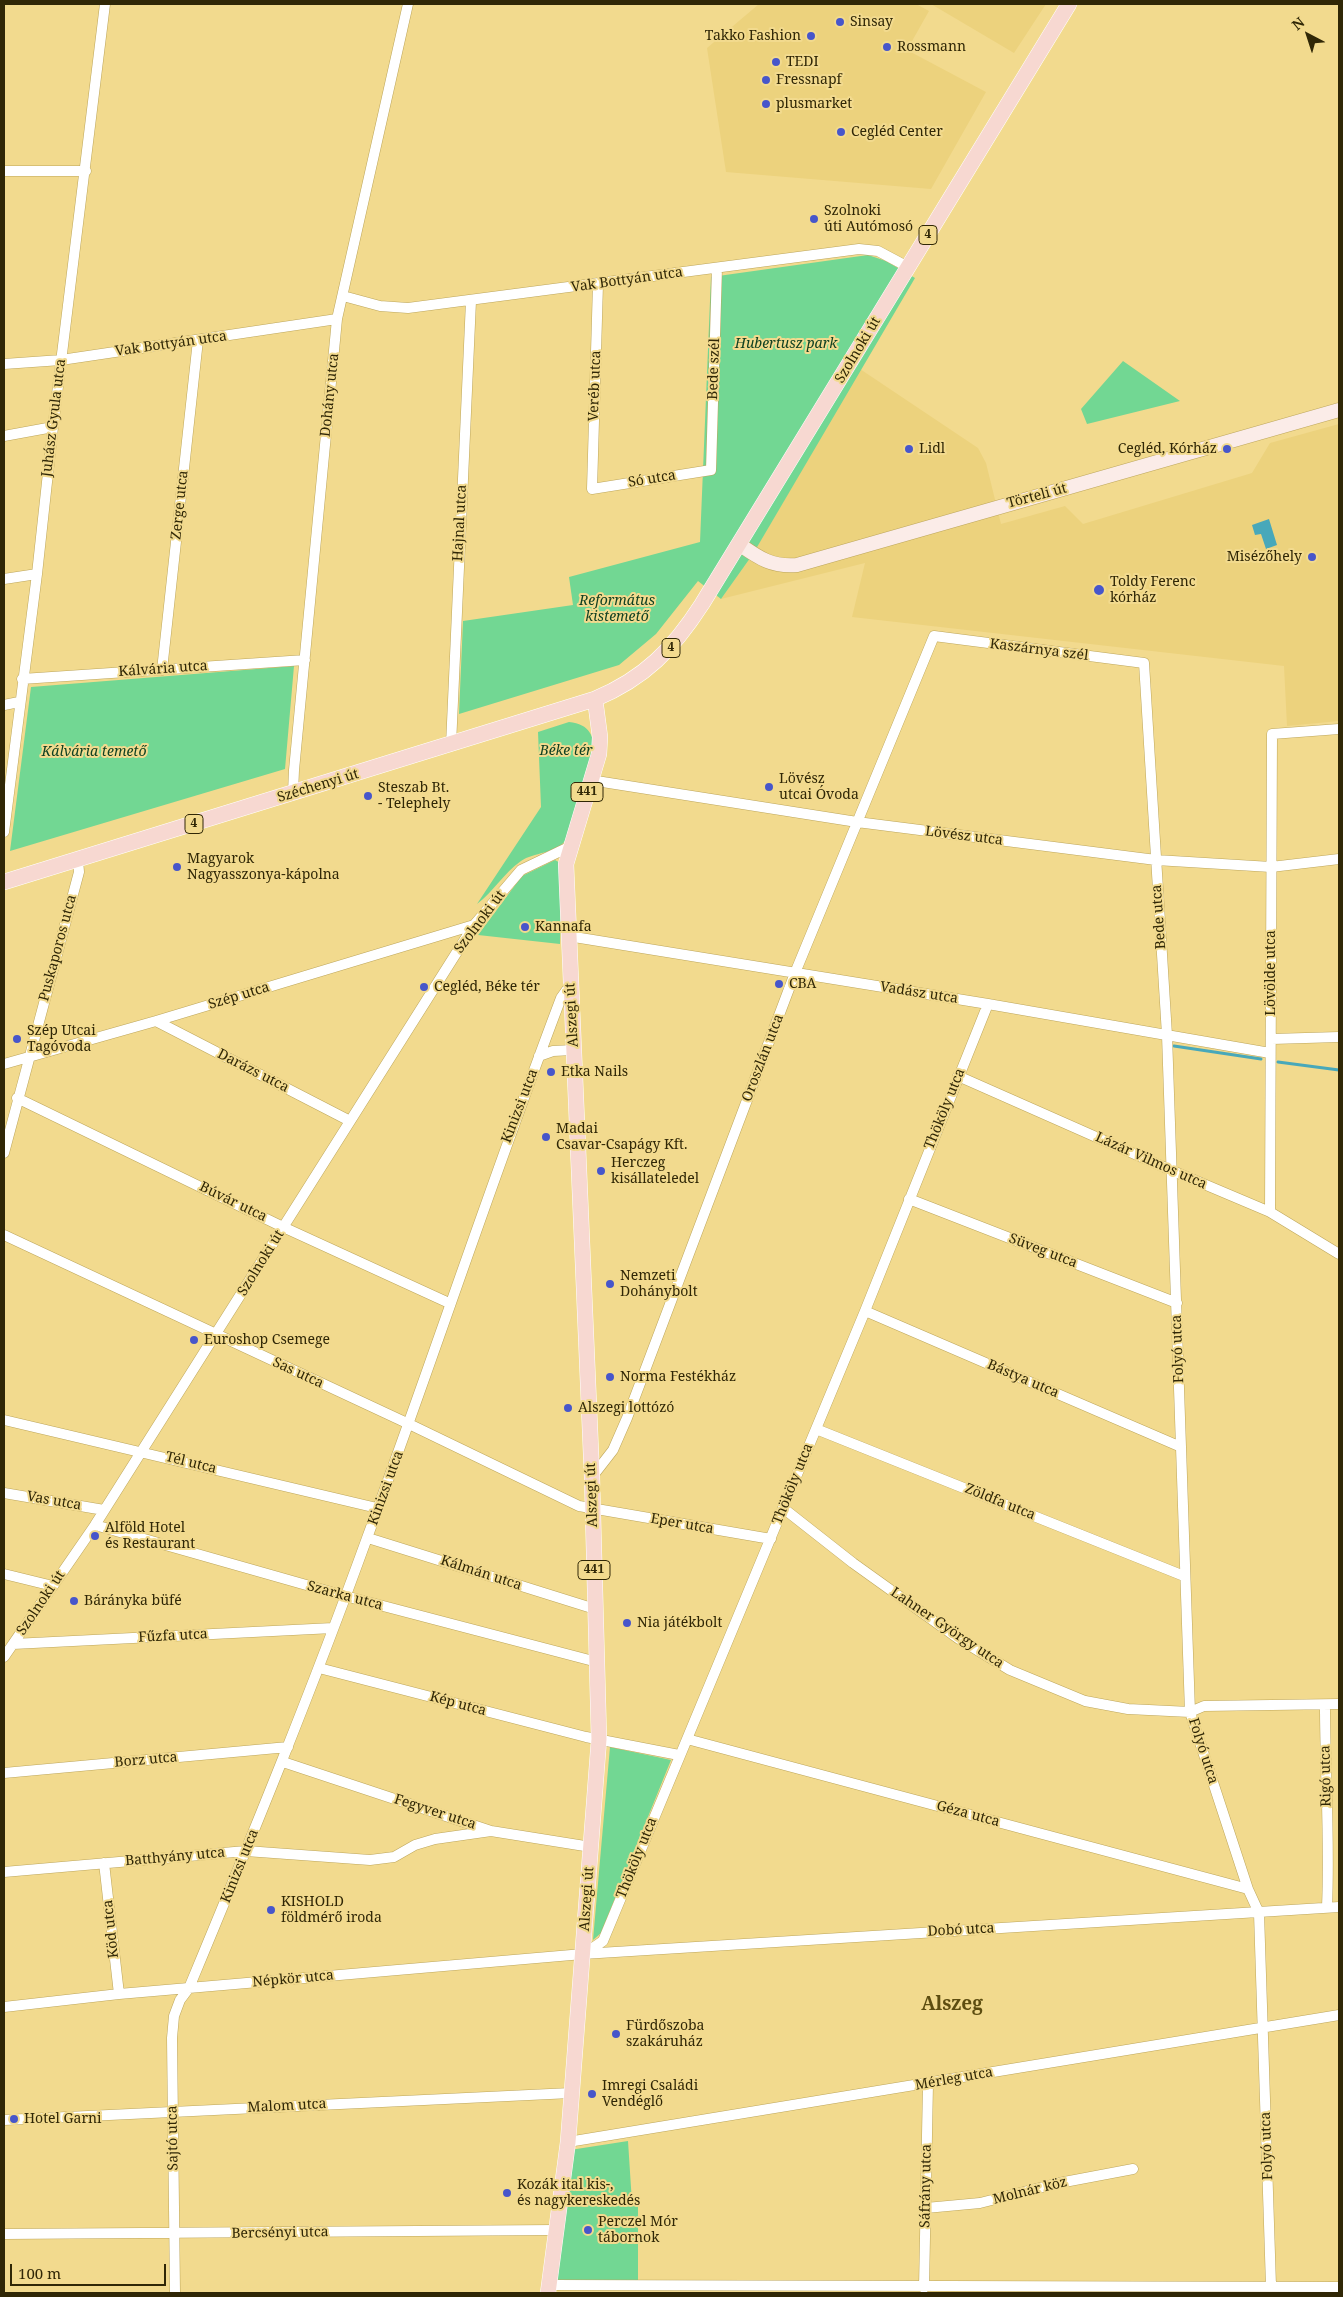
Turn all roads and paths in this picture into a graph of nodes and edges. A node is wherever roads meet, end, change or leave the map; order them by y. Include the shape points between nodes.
1 (105, 4) edge
2 (408, 4) edge
3 (1069, 4) edge
4 (86, 171) junction
5 (4, 172) edge
6 (908, 267) junction
7 (717, 268) junction
8 (598, 284) junction
9 (343, 296) junction
10 (471, 301) junction
11 (338, 319) junction
12 (198, 340) junction
13 (61, 360) junction
14 (4, 364) edge
15 (1339, 410) edge
16 (53, 427) junction
17 (4, 436) edge
18 (711, 470) joint
19 (592, 489) joint
20 (739, 544) junction
21 (37, 574) junction
22 (4, 579) edge
23 (934, 636) joint
24 (304, 660) junction
25 (1144, 663) joint
26 (162, 670) junction
27 (22, 679) junction
28 (630, 682) joint
29 (595, 699) junction
30 (19, 702) junction
31 (4, 704) edge
32 (562, 710) junction
33 (1339, 728) edge
34 (600, 737) junction
35 (450, 744) junction
36 (590, 780) junction
37 (293, 793) junction
38 (857, 822) junction
39 (4, 832) edge
40 (571, 846) junction
41 (1339, 859) edge
42 (78, 860) junction
43 (1156, 860) junction
44 (1271, 867) junction
45 (4, 882) edge
46 (474, 925) junction
47 (568, 936) junction
48 (795, 973) junction
49 (571, 984) junction
50 (988, 1004) junction
51 (156, 1021) junction
52 (1167, 1035) junction
53 (1339, 1037) edge
54 (1272, 1039) junction
55 (574, 1050) junction
56 (1270, 1053) junction
57 (539, 1056) junction
58 (28, 1057) junction
59 (4, 1064) edge
60 (958, 1076) junction
61 (17, 1098) junction
62 (350, 1120) junction
63 (4, 1152) edge
64 (1173, 1171) junction
65 (909, 1199) junction
66 (1270, 1212) junction
67 (283, 1227) junction
68 (4, 1235) edge
69 (1339, 1254) edge
70 (449, 1303) junction
71 (1177, 1304) junction
72 (865, 1311) junction
73 (216, 1335) junction
74 (4, 1420) edge
75 (409, 1424) junction
76 (816, 1429) junction
77 (1180, 1447) junction
78 (140, 1451) junction
79 (592, 1477) junction
80 (4, 1493) edge
81 (378, 1508) junction
82 (592, 1508) junction
83 (783, 1508) junction
84 (104, 1510) junction
85 (95, 1525) junction
86 (368, 1538) junction
87 (771, 1539) junction
88 (4, 1574) edge
89 (1184, 1576) junction
90 (53, 1586) junction
91 (345, 1596) junction
92 (595, 1609) junction
93 (333, 1628) junction
94 (13, 1644) junction
95 (4, 1657) edge
96 (597, 1662) junction
97 (318, 1668) junction
98 (1339, 1704) edge
99 (1325, 1705) junction
100 (1190, 1712) junction
101 (599, 1739) junction
102 (687, 1739) junction
103 (288, 1747) junction
104 (679, 1755) junction
105 (283, 1762) junction
106 (4, 1773) edge
107 (491, 1831) junction
108 (591, 1847) junction
109 (246, 1851) junction
110 (104, 1863) junction
111 (4, 1872) edge
112 (1248, 1889) junction
113 (1327, 1907) junction
114 (1339, 1907) edge
115 (1259, 1913) junction
116 (583, 1954) junction
117 (189, 1988) junction
118 (119, 1994) junction
119 (4, 2007) edge
120 (1339, 2014) edge
121 (1263, 2026) junction
122 (928, 2084) junction
123 (571, 2093) junction
124 (173, 2111) junction
125 (4, 2120) edge
126 (568, 2142) junction
127 (1133, 2169) dead end
128 (926, 2208) junction
129 (556, 2230) junction
130 (4, 2234) edge
131 (174, 2234) junction
132 (1339, 2287) edge
133 (924, 2288) junction
134 (549, 2289) edge
135 (825, 2290) edge
136 (1270, 2290) edge
137 (175, 2293) edge

1 - 4 street, Juhász Gyula utca
2 - 9 street, Dohány utca
3 - 6 main road, Szolnoki út / 4
4 - 5 street
4 - 13 street, Juhász Gyula utca
6 - 7 street, Vak Bottyán utca via 868,249
6 - 20 main road, Szolnoki út / 4
7 - 8 street, Vak Bottyán utca
7 - 18 street, Bede szél
8 - 10 street, Vak Bottyán utca
8 - 19 street, Veréb utca
9 - 10 street, Vak Bottyán utca via 394,308
9 - 11 street, Dohány utca
10 - 35 street, Hajnal utca
11 - 12 street, Vak Bottyán utca
11 - 24 street, Dohány utca
12 - 13 street, Vak Bottyán utca
12 - 26 street, Zerge utca
13 - 14 street, Vak Bottyán utca
13 - 16 street, Juhász Gyula utca
15 - 20 main road, Törteli út via 797,565 781,566 768,562
16 - 17 street
16 - 21 street, Juhász Gyula utca
18 - 19 street, Só utca
20 - 28 main road, Szolnoki út / 4 via 680,638 657,662
21 - 22 street
21 - 27 street, Juhász Gyula utca
23 - 25 street, Kaszárnya szél
23 - 38 street, Oroszlán utca
24 - 26 street, Kálvária utca
24 - 37 street, Dohány utca
25 - 43 street, Bede utca
26 - 27 street, Kálvária utca
27 - 30 street, Juhász Gyula utca
28 - 29 main road, Széchenyi út / 4
29 - 32 main road, Széchenyi út / 4
29 - 34 main road, Alszegi út / 441
30 - 31 street
30 - 39 street, Juhász Gyula utca
32 - 34 main road via 579,709 596,724
32 - 35 main road, Széchenyi út / 4
33 - 44 street, Lövölde utca via 1272,734
34 - 36 main road, Alszegi út / 441 via 599,754
35 - 37 main road, Széchenyi út / 4
36 - 38 street, Lövész utca
36 - 40 main road, Alszegi út / 441
37 - 42 main road, Széchenyi út / 4
38 - 43 street, Lövész utca
38 - 48 street, Oroszlán utca
40 - 46 street, Szolnoki út via 521,870
40 - 47 main road, Alszegi út / 441 via 566,864
41 - 44 street, Lövész utca
42 - 45 main road, Széchenyi út / 4
42 - 58 street, Puskaporos utca via 79,872
43 - 44 street, Lövész utca
43 - 52 street, Bede utca
44 - 54 street, Lövölde utca
46 - 51 street, Szép utca
46 - 62 street, Szolnoki út
47 - 48 street, Vadász utca
47 - 49 main road, Alszegi út / 441
48 - 50 street, Vadász utca
48 - 79 street, Oroszlán utca via 627,1418 613,1450
49 - 55 main road, Alszegi út / 441
49 - 57 street, Kinizsi utca via 561,998
50 - 52 street, Vadász utca
50 - 60 street, Thököly utca
51 - 58 street, Szép utca
51 - 62 street, Darázs utca
52 - 56 street, Vadász utca
52 - 64 street, Bede utca
53 - 54 street
54 - 56 street, Lövölde utca
55 - 57 street via 553,1051
55 - 79 main road, Alszegi út / 441
56 - 66 street, Lövölde utca
57 - 70 street, Kinizsi utca
58 - 59 street, Szép utca
58 - 61 street, Puskaporos utca
60 - 64 street, Lázár Vilmos utca
60 - 65 street, Thököly utca
61 - 63 street, Puskaporos utca
61 - 67 street, Búvár utca
62 - 67 street, Szolnoki út
64 - 66 street, Lázár Vilmos utca
64 - 71 street, Folyó utca
65 - 71 street, Süveg utca
65 - 72 street, Thököly utca
66 - 69 street, Lázár Vilmos utca
67 - 70 street, Búvár utca
67 - 73 street, Szolnoki út
68 - 73 street, Sas utca
70 - 75 street, Kinizsi utca
71 - 77 street, Folyó utca
72 - 76 street, Thököly utca
72 - 77 street, Bástya utca
73 - 75 street, Sas utca
73 - 78 street, Szolnoki út
74 - 78 street, Tél utca
75 - 81 street, Kinizsi utca
75 - 82 street, Sas utca via 579,1506
76 - 83 street, Thököly utca
76 - 89 street, Zöldfa utca
77 - 89 street, Folyó utca
78 - 81 street, Tél utca
78 - 84 street, Szolnoki út
79 - 82 main road, Alszegi út / 441
80 - 84 street, Vas utca
81 - 86 street, Kinizsi utca
82 - 87 street, Eper utca
82 - 92 main road, Alszegi út / 441
83 - 87 street, Thököly utca
83 - 100 street, Lahner György utca via 853,1564 959,1639 1010,1670 1085,1701 1128,1709
84 - 85 street, Szolnoki út
85 - 90 street, Szolnoki út
85 - 91 street, Szarka utca
86 - 91 street, Kinizsi utca
86 - 92 street, Kálmán utca
87 - 102 street, Thököly utca
88 - 90 street
89 - 100 street, Folyó utca
90 - 94 street, Szolnoki út
91 - 93 street, Kinizsi utca
91 - 96 street, Szarka utca
92 - 96 main road, Alszegi út / 441
93 - 94 street, Fűzfa utca
93 - 97 street, Kinizsi utca
94 - 95 street, Szolnoki út
96 - 101 main road, Alszegi út / 441
97 - 101 street, Kép utca
97 - 103 street, Kinizsi utca
98 - 99 street, Lahner György utca
99 - 100 street, Lahner György utca via 1204,1706
99 - 113 street, Rigó utca
100 - 112 street, Folyó utca
101 - 104 street
101 - 108 main road, Alszegi út / 441
102 - 104 street, Thököly utca
102 - 112 street, Géza utca
103 - 105 street, Kinizsi utca
103 - 106 street, Borz utca
104 - 116 street, Thököly utca via 603,1941
105 - 107 street, Fegyver utca
105 - 109 street, Kinizsi utca
107 - 108 street, Fegyver utca
107 - 109 street, Batthyány utca via 435,1839 415,1845 394,1857 370,1860
108 - 116 main road, Alszegi út / 441
109 - 110 street, Batthyány utca
109 - 117 street, Kinizsi utca
110 - 111 street, Batthyány utca
110 - 118 street, Köd utca
112 - 115 street, Folyó utca
113 - 114 street, Dobó utca
113 - 115 street, Dobó utca
115 - 116 street, Dobó utca
115 - 121 street, Folyó utca
116 - 117 street, Népkör utca
116 - 123 main road, Alszegi út / 441
117 - 118 street, Népkör utca
117 - 124 street, Sajtó utca via 174,2016 171,2061
118 - 119 street, Népkör utca
120 - 121 street, Mérleg utca
121 - 122 street, Mérleg utca
121 - 136 street, Folyó utca
122 - 126 street, Mérleg utca
122 - 128 street, Sáfrány utca
123 - 124 street, Malom utca
123 - 126 main road, Alszegi út / 441
124 - 125 street, Malom utca
124 - 131 street, Sajtó utca
126 - 129 main road, Alszegi út / 441
127 - 128 street, Molnár köz via 980,2203
128 - 133 street, Sáfrány utca
129 - 131 street, Bercsényi utca
129 - 134 main road, Alszegi út / 441
130 - 131 street, Bercsényi utca
131 - 137 street, Sajtó utca
132 - 136 street
133 - 135 street
133 - 136 street
134 - 135 street via 653,2285

